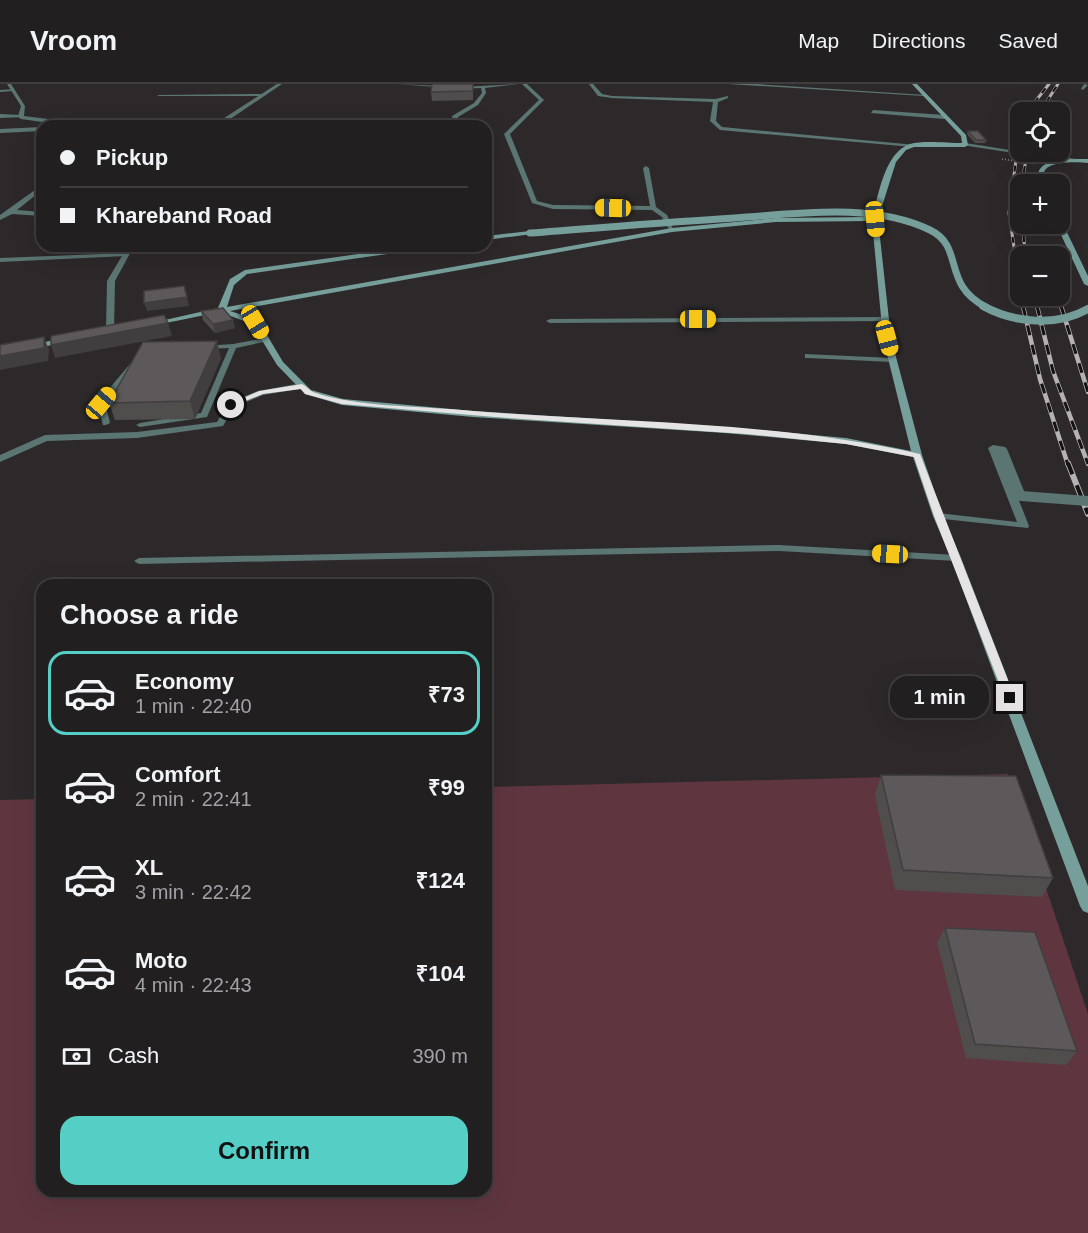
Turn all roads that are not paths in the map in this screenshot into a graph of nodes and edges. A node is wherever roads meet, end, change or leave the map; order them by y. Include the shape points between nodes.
1 (9, 84) edge
2 (280, 84) edge
3 (400, 84) edge
4 (518, 84) edge
5 (524, 84) edge
6 (591, 84) edge
7 (730, 84) edge
8 (914, 84) edge
9 (777, 85) edge
10 (483, 87) junction
11 (13, 90) junction
12 (0, 91) edge
13 (263, 95) junction
14 (924, 95) junction
15 (159, 96) dead end
16 (726, 97) dead end
17 (716, 101) junction
18 (873, 112) dead end
19 (0, 116) edge
20 (21, 117) junction
21 (944, 117) junction
22 (42, 120) edge
23 (226, 120) edge
24 (456, 120) edge
25 (36, 129) edge
26 (0, 131) edge
27 (965, 145) junction
28 (913, 146) junction
29 (1010, 152) edge
30 (1070, 159) edge
31 (1086, 161) edge
32 (646, 168) dead end
33 (1042, 174) edge
34 (36, 192) edge
35 (653, 208) junction
36 (11, 212) junction
37 (36, 214) edge
38 (0, 218) edge
39 (875, 219) junction
40 (672, 230) junction
41 (1065, 234) edge
42 (492, 237) edge
43 (387, 252) edge
44 (126, 254) joint
45 (0, 260) edge
46 (1088, 284) edge
47 (1088, 309) edge
48 (220, 310) junction
49 (885, 320) junction
50 (550, 321) dead end
51 (145, 325) edge
52 (121, 329) edge
53 (110, 331) junction
54 (100, 333) edge
55 (80, 336) edge
56 (266, 340) junction
57 (49, 342) junction
58 (0, 346) edge
59 (233, 346) junction
60 (201, 347) edge
61 (0, 355) edge
62 (808, 356) dead end
63 (139, 358) edge
64 (892, 360) junction
65 (302, 386) junction
66 (106, 423) dead end
67 (140, 425) edge
68 (917, 455) junction
69 (0, 459) edge
70 (1088, 501) edge
71 (938, 516) junction
72 (956, 558) junction
73 (139, 561) dead end
74 (1088, 906) edge

1 - 11 street
2 - 13 street
3 - 10 street
4 - 10 street
5 - 35 street via 542,100 507,134 534,202 553,207
6 - 17 street via 600,95 612,97
7 - 9 street
8 - 14 main road
9 - 14 street
10 - 24 street via 480,100 455,116
11 - 12 street
11 - 20 street via 23,106
13 - 15 street
13 - 23 street
14 - 21 main road
16 - 17 street
17 - 28 street via 713,121 720,128
18 - 21 street
19 - 20 street
20 - 22 street
21 - 27 main road via 964,136
25 - 26 street
27 - 28 main road
27 - 29 street
28 - 39 main road via 904,149 893,162
30 - 31 street
31 - 33 main road via 1054,163
32 - 35 street
34 - 36 street
35 - 40 street via 665,216
36 - 37 street
36 - 38 street
39 - 40 main road via 776,220
39 - 49 main road
40 - 48 main road
41 - 46 main road
42 - 47 main road, bridge via 744,218 881,216 917,224 939,236 950,246 964,292 994,312 1044,320 1074,316
43 - 48 main road via 245,272 229,284 225,305
44 - 45 street
44 - 53 street via 111,281
48 - 51 main road
48 - 56 main road via 255,322
49 - 50 street
49 - 64 main road
52 - 53 main road
53 - 54 main road
55 - 57 main road
56 - 59 lane
56 - 65 main road via 280,363
57 - 58 main road
57 - 61 main road
59 - 60 lane
59 - 67 lane via 204,415
62 - 64 street
63 - 66 lane via 101,403
64 - 68 main road
65 - 68 main road via 308,392 342,402 846,441
65 - 69 street via 261,393 231,405 220,424 137,435 45,438
68 - 71 main road
70 - 71 street, bridge via 1021,495 1002,449 993,448 1024,526
71 - 72 main road
72 - 73 street via 779,548
72 - 74 main road

